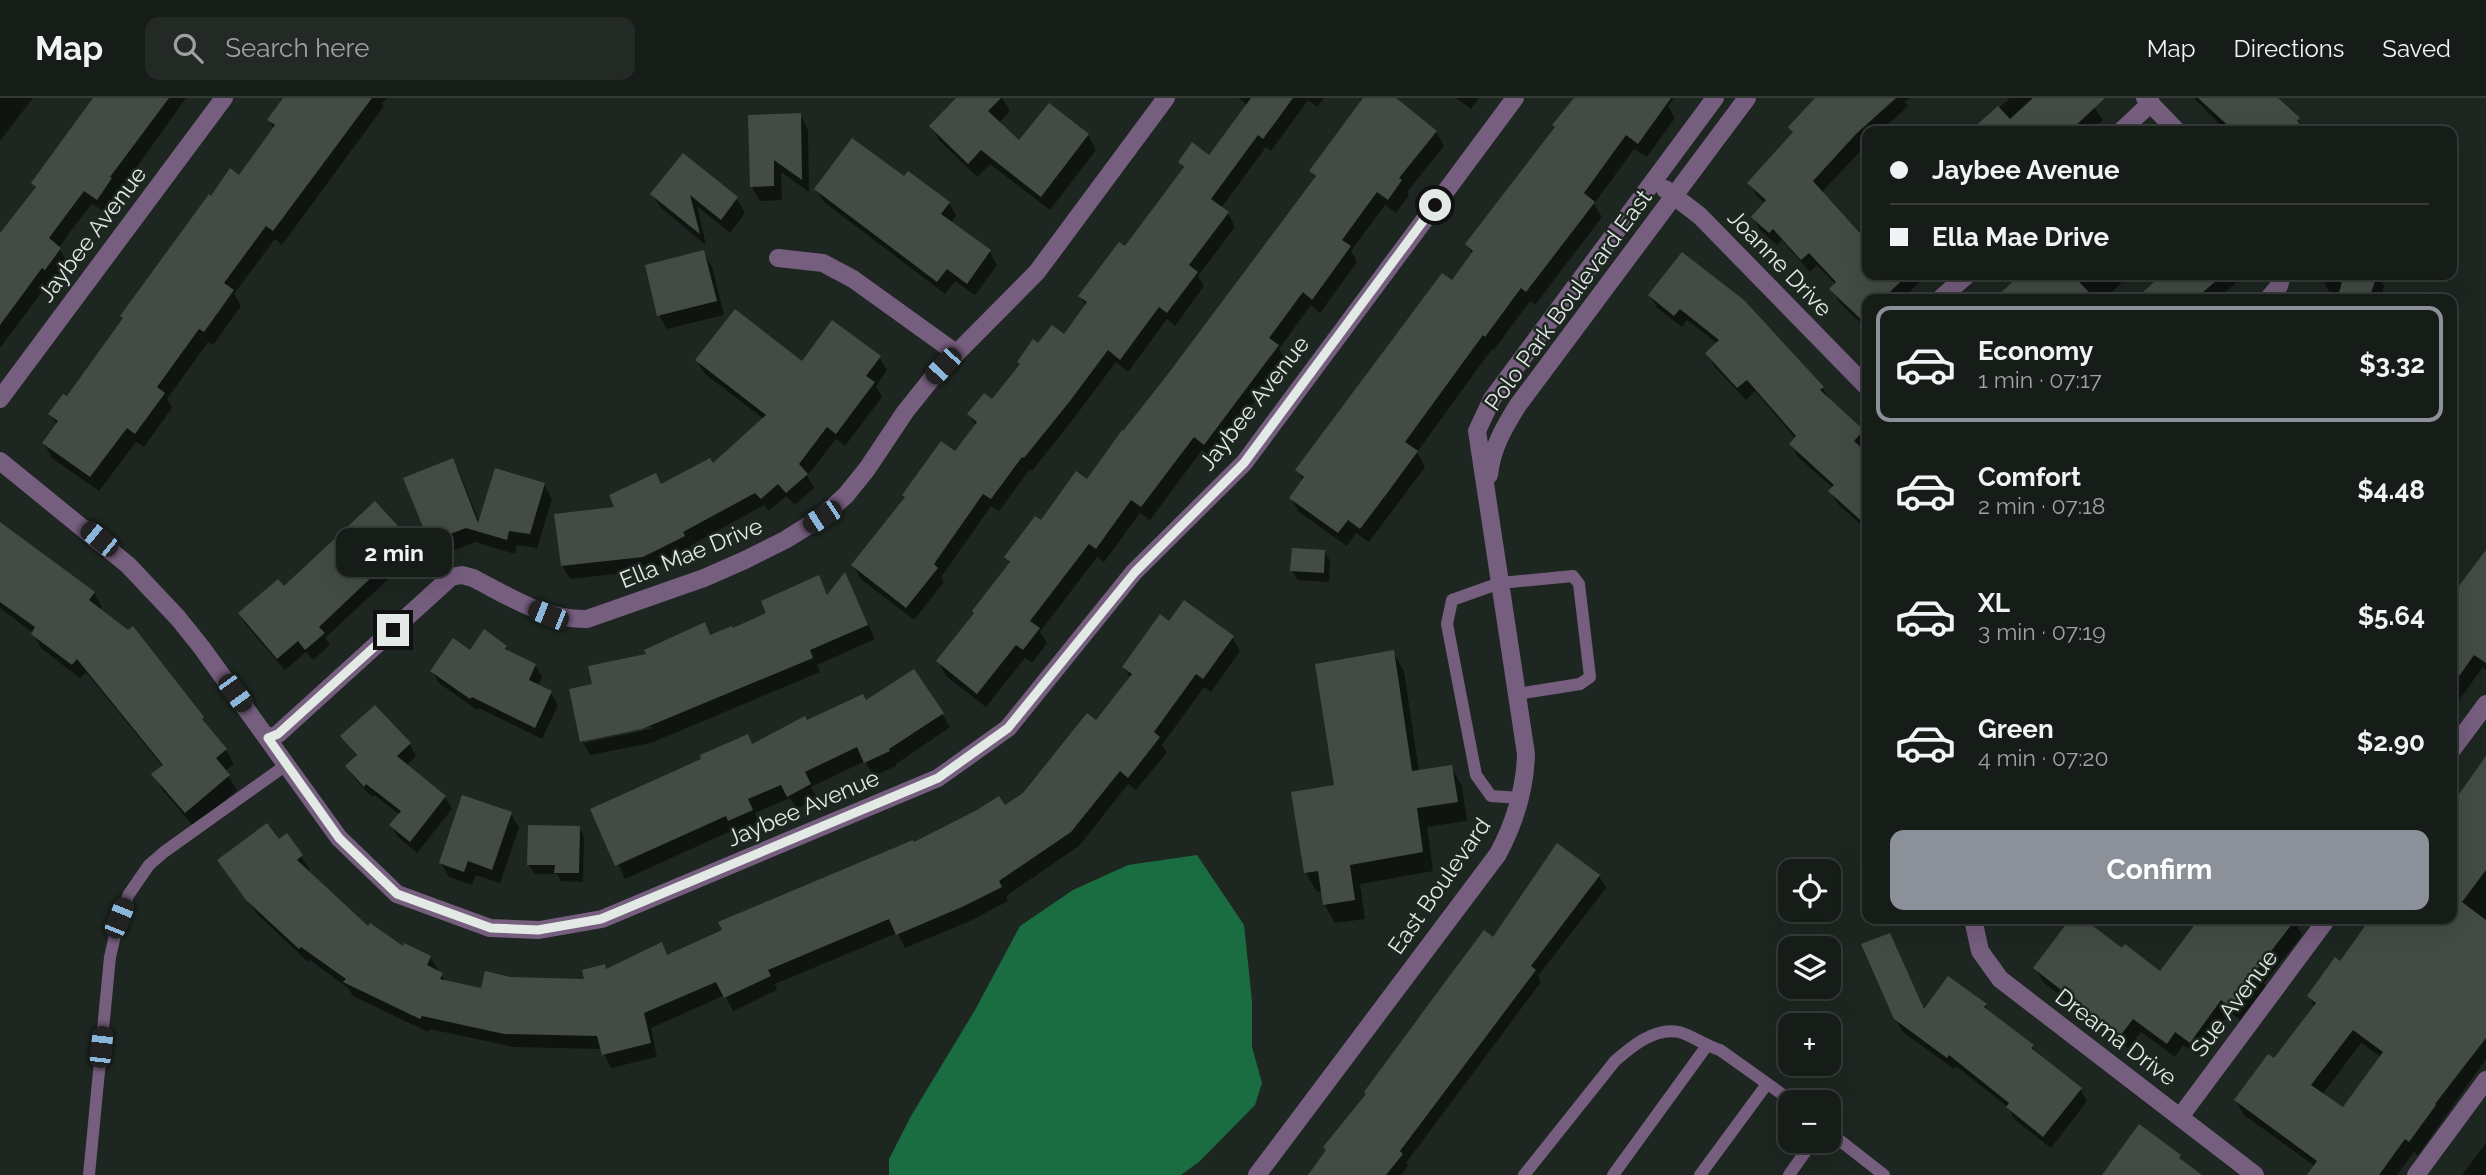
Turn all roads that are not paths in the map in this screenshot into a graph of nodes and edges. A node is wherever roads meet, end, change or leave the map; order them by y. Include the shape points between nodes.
1 (224, 98) edge
2 (1166, 98) edge
3 (1515, 98) edge
4 (1715, 98) edge
5 (1748, 98) edge
6 (2148, 101) edge
7 (2126, 126) edge
8 (2172, 126) edge
9 (1653, 180) junction
10 (1674, 196) junction
11 (778, 258) dead end
12 (1961, 280) edge
13 (1946, 294) edge
14 (954, 355) junction
15 (1862, 375) edge
16 (0, 400) edge
17 (0, 461) edge
18 (1486, 496) junction
19 (1500, 583) junction
20 (1517, 694) junction
21 (2486, 704) edge
22 (268, 738) junction
23 (2457, 743) edge
24 (286, 765) junction
25 (1521, 798) junction
26 (1974, 924) edge
27 (2323, 924) edge
28 (1706, 1047) junction
29 (2486, 1080) edge
30 (1767, 1084) junction
31 (1778, 1092) edge
32 (2180, 1117) junction
33 (1841, 1142) edge
34 (1805, 1153) edge
35 (1882, 1174) edge
36 (89, 1175) edge
37 (1257, 1175) edge
38 (1524, 1175) edge
39 (1613, 1175) edge
40 (1700, 1175) edge
41 (1789, 1175) edge
42 (2255, 1175) edge
43 (2416, 1175) edge

1 - 16 street, Jaybee Avenue
2 - 14 street, Ella Mae Drive via 1037,272
3 - 24 street, Jaybee Avenue via 1244,463 1135,572 1008,728 938,778 601,919 538,930 491,928 397,894 339,838
4 - 9 street, Polo Park Boulevard East
5 - 10 street, Polo Park Boulevard East
6 - 7 street
6 - 8 street
9 - 10 street, Joanne Drive
9 - 18 street, Polo Park Boulevard East via 1492,400 1477,431
10 - 15 street, Joanne Drive
10 - 18 street, Polo Park Boulevard East via 1518,405 1491,455
11 - 14 street via 823,263 853,279
12 - 13 street
14 - 22 street, Ella Mae Drive via 905,412 846,495 785,540 704,578 587,619 548,615 473,578 451,577 278,734
17 - 22 street, Jaybee Avenue via 128,565 178,618
18 - 19 street, East Boulevard
19 - 20 street, East Boulevard
19 - 20 lane via 1573,576 1579,583 1590,677 1580,684
19 - 25 lane via 1452,600 1447,624 1476,775 1491,796
20 - 25 street, East Boulevard via 1527,754
21 - 23 street
22 - 24 street, Jaybee Avenue
24 - 36 lane via 164,852 129,894 110,957
25 - 37 street, East Boulevard via 1497,854
26 - 32 street, Dreama Drive via 1980,951 2000,979
27 - 32 street, Sue Avenue
28 - 30 lane via 1720,1050
28 - 38 lane via 1679,1032 1653,1034 1634,1045 1615,1060
28 - 39 lane
29 - 43 street
30 - 31 lane
30 - 40 lane
32 - 42 street, Dreama Drive
33 - 35 lane
34 - 41 lane

